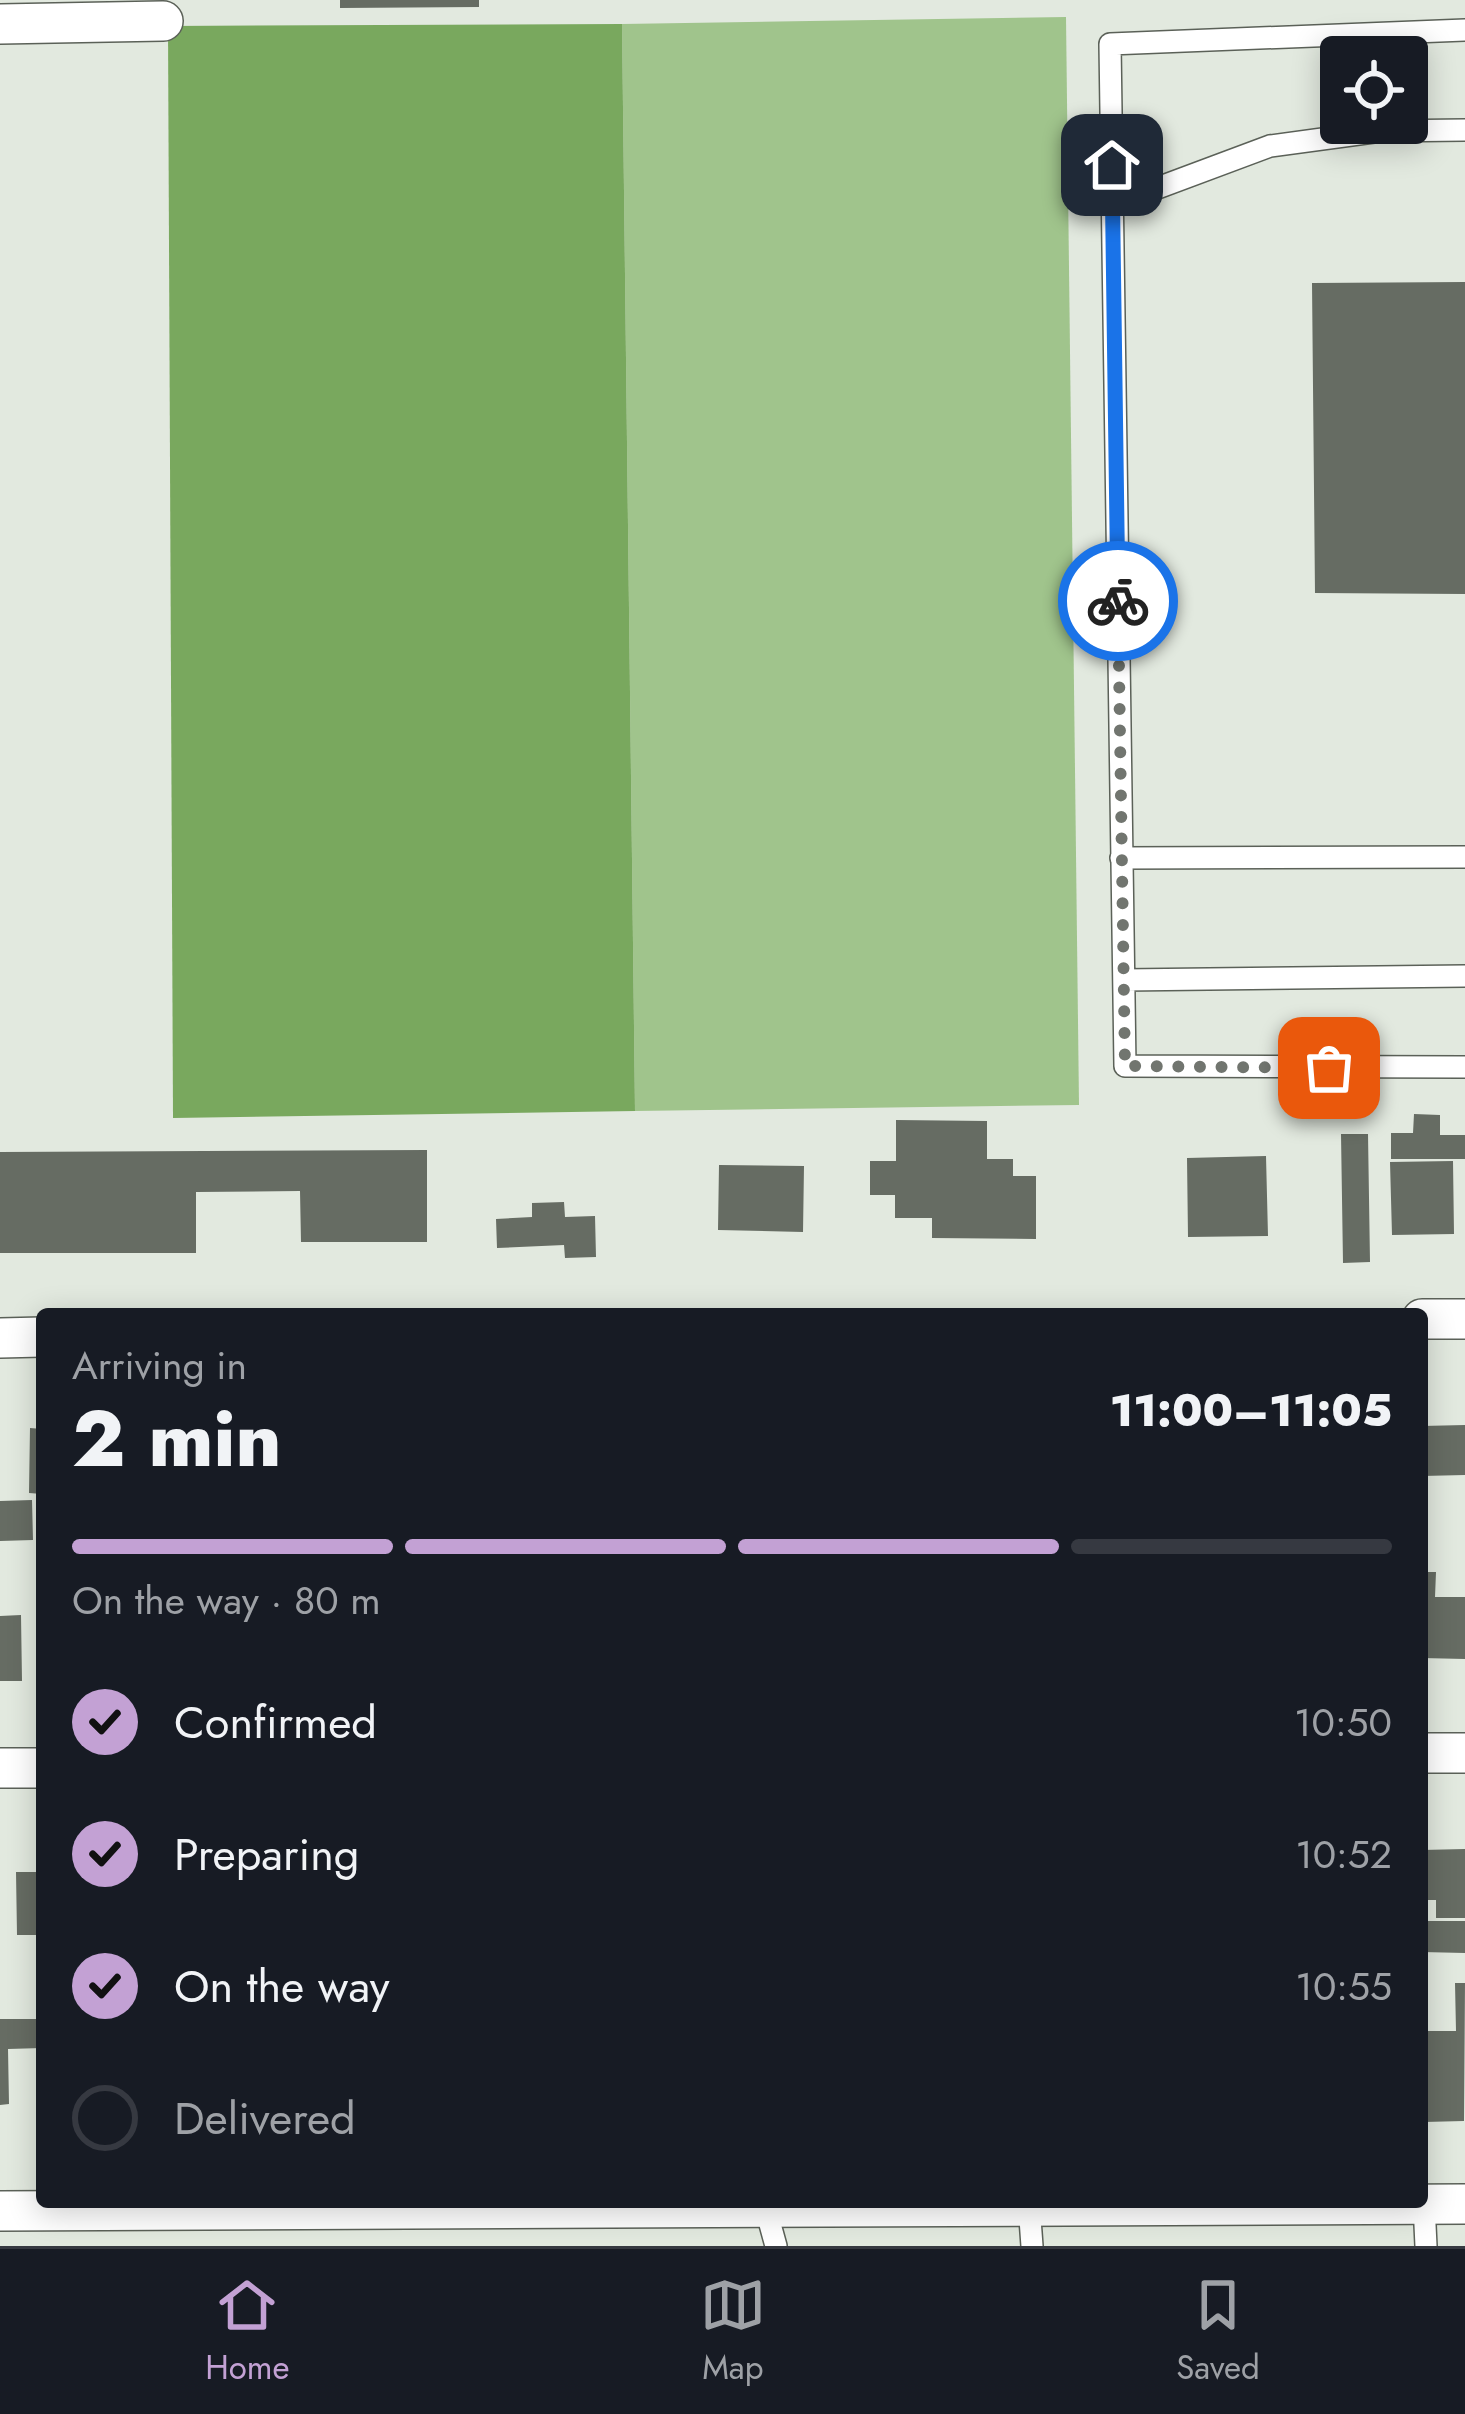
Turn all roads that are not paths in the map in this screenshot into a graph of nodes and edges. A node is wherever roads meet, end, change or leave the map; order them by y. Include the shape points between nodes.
1 (163, 21) dead end
2 (0, 24) edge
3 (1465, 29) edge
4 (1465, 130) edge
5 (1112, 205) junction
6 (1465, 857) edge
7 (1121, 858) junction
8 (1465, 976) edge
9 (1124, 980) junction
10 (1465, 1067) edge
11 (1428, 1319) edge
12 (1465, 1319) edge
13 (0, 1337) edge
14 (36, 1337) edge
15 (1428, 1754) edge
16 (1465, 1754) edge
17 (0, 1768) edge
18 (36, 1768) edge
19 (1428, 2204) edge
20 (1465, 2204) edge
21 (459, 2208) edge
22 (766, 2208) edge
23 (1029, 2208) edge
24 (1424, 2208) edge
25 (0, 2211) edge
26 (776, 2246) edge
27 (1032, 2246) edge
28 (1426, 2246) edge

1 - 2 street
3 - 5 lane via 1110,44
4 - 5 lane via 1270,146
5 - 7 lane
6 - 7 lane
7 - 9 lane
8 - 9 lane
9 - 10 lane via 1125,1066
11 - 12 street
13 - 14 street
15 - 16 street
17 - 18 street
19 - 20 street
21 - 25 street
22 - 26 lane
23 - 27 lane
24 - 28 lane

